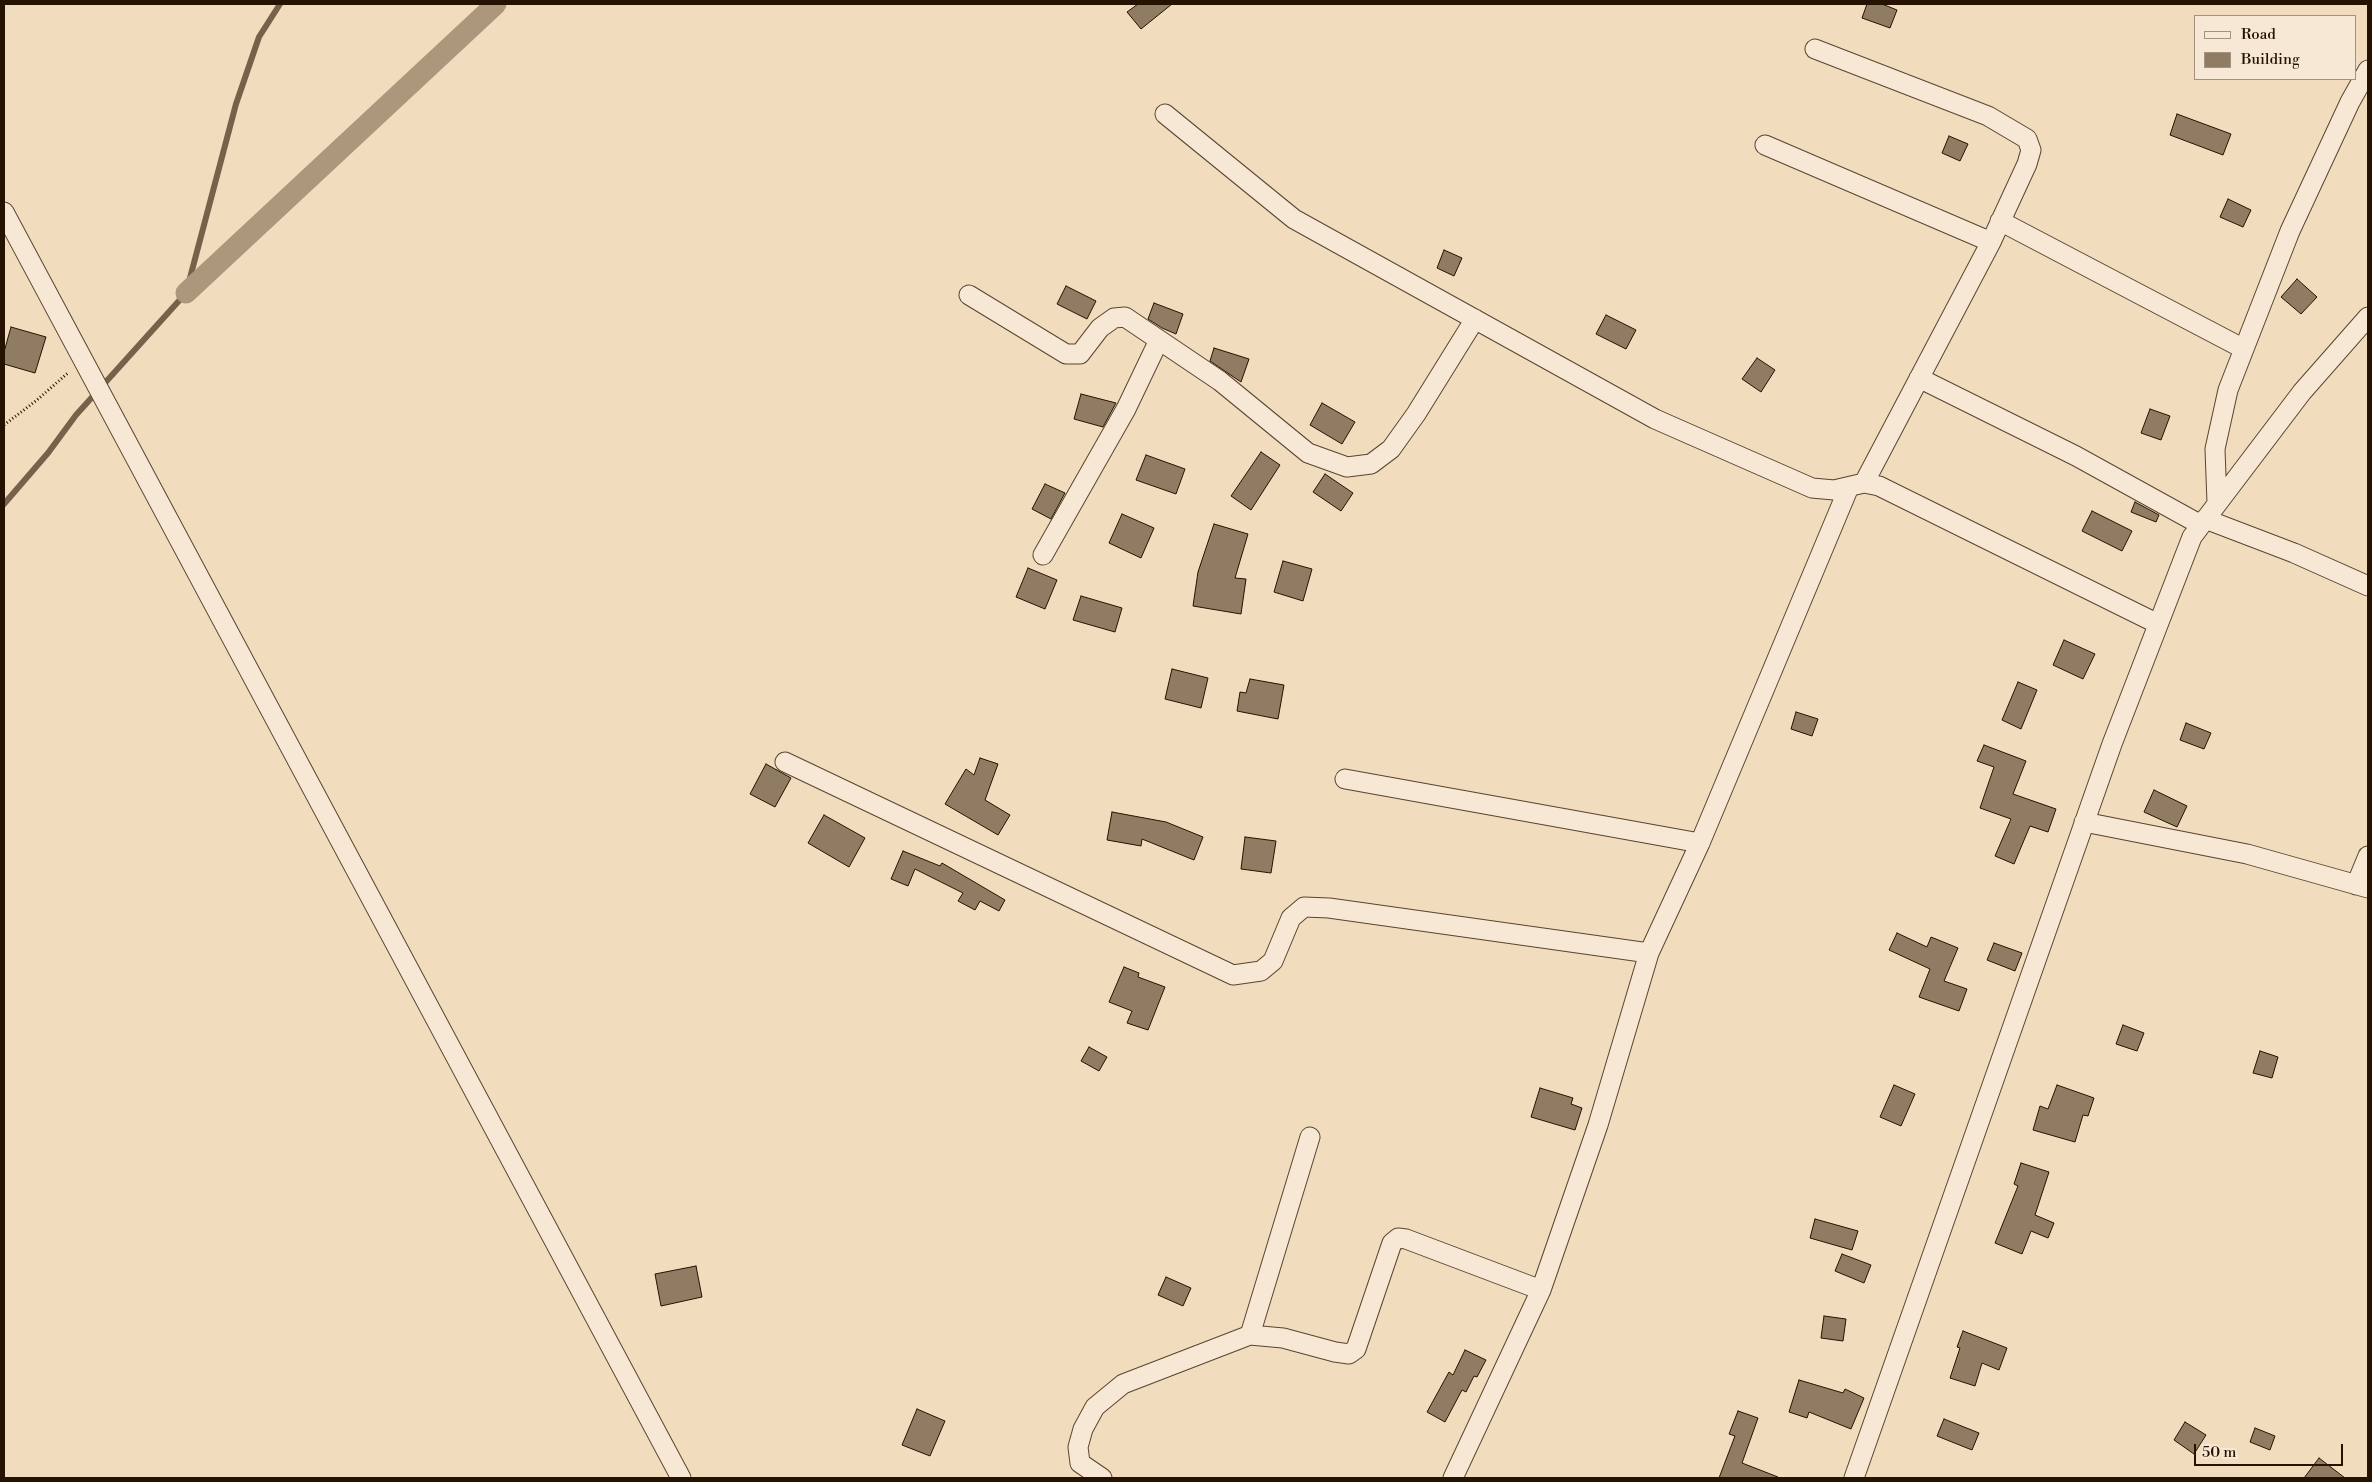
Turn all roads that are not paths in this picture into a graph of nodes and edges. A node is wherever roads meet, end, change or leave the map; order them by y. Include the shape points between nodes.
1 (1815, 49) dead end
2 (2358, 78) edge
3 (1165, 114) dead end
4 (1765, 145) dead end
5 (4, 212) edge
6 (2000, 221) junction
7 (1990, 242) junction
8 (969, 295) dead end
9 (2368, 317) edge
10 (1475, 319) junction
11 (1159, 340) junction
12 (2244, 349) junction
13 (1919, 378) junction
14 (1857, 484) junction
15 (2218, 503) junction
16 (2203, 522) junction
17 (1043, 555) dead end
18 (2368, 586) edge
19 (2158, 624) junction
20 (785, 762) dead end
21 (1345, 779) dead end
22 (2084, 822) junction
23 (1700, 843) junction
24 (2368, 856) edge
25 (2362, 886) edge
26 (1649, 953) junction
27 (1310, 1137) dead end
28 (1541, 1290) junction
29 (1250, 1335) junction
30 (681, 1478) edge
31 (1102, 1478) edge
32 (1453, 1478) edge
33 (1854, 1478) edge

1 - 6 street via 1988,116 2027,139 2031,150 2027,164
2 - 12 street via 2290,230
3 - 10 street via 1294,219
4 - 7 street
5 - 30 street
6 - 7 street
6 - 12 street
7 - 13 street
8 - 11 street via 1066,354 1080,354 1100,328 1114,318 1125,317
9 - 15 street via 2302,392
10 - 11 street via 1391,449 1371,464 1347,467 1308,453 1220,381
10 - 14 street via 1664,423 1812,488 1834,490
11 - 17 street via 1126,409
12 - 15 street via 2228,390 2215,449
13 - 14 street
13 - 16 street
14 - 19 street via 1879,486
14 - 23 street
15 - 16 street
16 - 18 street via 2294,553
16 - 19 street via 2192,537
19 - 22 street
20 - 26 street via 1234,975 1261,971 1273,961 1291,918 1304,907
21 - 23 street
22 - 25 street via 2247,854
22 - 33 street
23 - 26 street
24 - 25 street
26 - 28 street via 1598,1125
27 - 29 street
28 - 29 street via 1398,1238 1392,1243 1356,1349 1349,1354 1283,1338
28 - 32 street
29 - 31 street via 1123,1384 1095,1407 1078,1447 1080,1463

